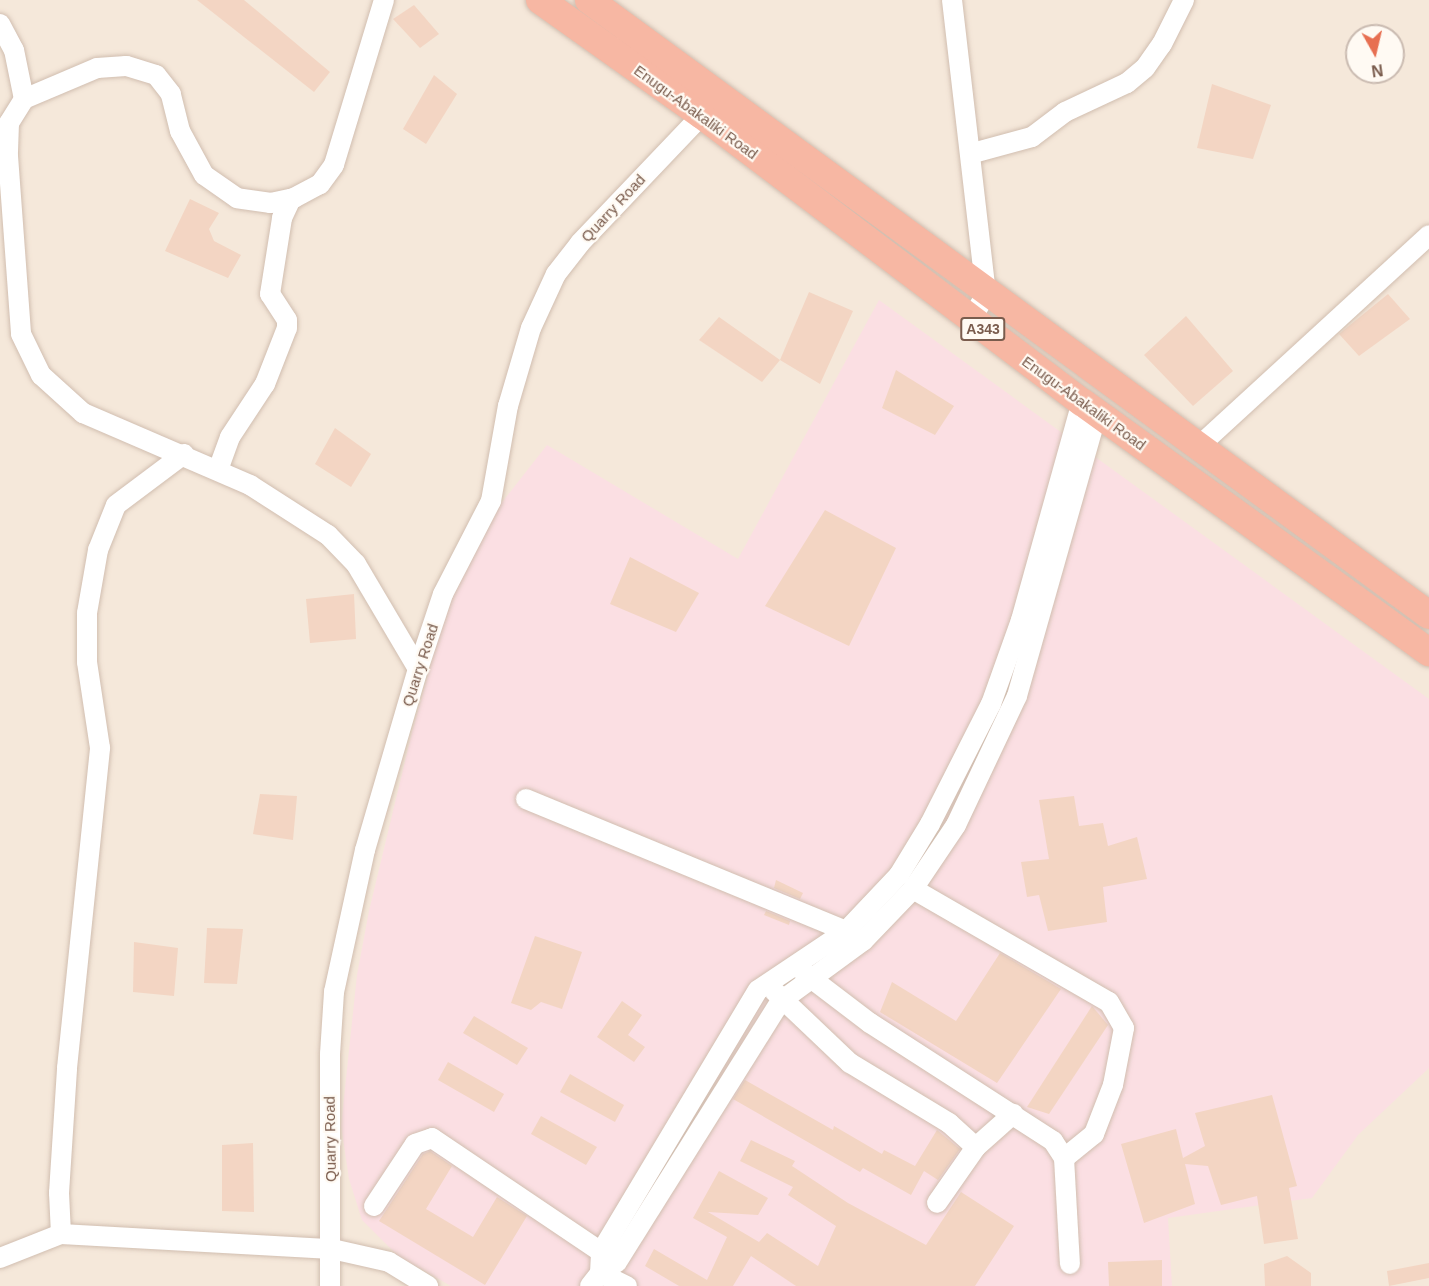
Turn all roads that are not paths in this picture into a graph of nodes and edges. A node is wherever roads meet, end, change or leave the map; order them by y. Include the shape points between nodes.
1 (384, 0) edge
2 (540, 0) edge
3 (589, 0) edge
4 (951, 0) edge
5 (1184, 0) edge
6 (0, 24) edge
7 (24, 99) junction
8 (702, 115) junction
9 (973, 153) junction
10 (291, 199) junction
11 (1429, 235) edge
12 (986, 294) junction
13 (971, 320) junction
14 (1089, 408) junction
15 (1199, 446) junction
16 (183, 454) junction
17 (218, 470) junction
18 (1429, 615) edge
19 (1429, 652) edge
20 (418, 669) junction
21 (526, 799) dead end
22 (913, 889) junction
23 (846, 931) junction
24 (803, 972) junction
25 (770, 985) junction
26 (781, 1001) junction
27 (687, 1108) junction
28 (1013, 1114) junction
29 (705, 1119) junction
30 (976, 1147) junction
31 (1064, 1158) junction
32 (634, 1196) junction
33 (938, 1203) dead end
34 (374, 1206) dead end
35 (651, 1207) junction
36 (61, 1234) junction
37 (332, 1249) junction
38 (601, 1252) junction
39 (0, 1258) edge
40 (1070, 1264) dead end
41 (595, 1279) edge
42 (330, 1286) edge
43 (428, 1286) edge
44 (627, 1286) edge

1 - 10 street via 334,165 320,184
2 - 8 highway, Enugu-Abakaliki Road / A343
3 - 12 highway, Enugu-Abakaliki Road / A343
4 - 9 street
5 - 9 street via 1146,68 1127,83 1065,112 1032,137
6 - 7 street via 14,50
7 - 10 street via 97,68 126,66 156,75 171,94 180,131 204,175 237,198 271,203
7 - 16 street via 9,123 8,156 21,334 41,375 83,413
8 - 13 highway, Enugu-Abakaliki Road / A343
8 - 20 street, Quarry Road via 580,243 556,274 531,328 511,395 491,501 443,594
9 - 12 street
10 - 17 street via 282,218 270,294 287,320 287,328 264,384 230,436
11 - 15 street
12 - 13 street
12 - 15 highway, A343
13 - 14 highway, Enugu-Abakaliki Road / A343
14 - 19 highway, Enugu-Abakaliki Road / A343
14 - 22 street via 1017,696 956,825
14 - 23 street via 991,704 930,824 899,875
15 - 18 highway, A343
16 - 17 street
16 - 36 street via 116,505 98,550 87,614 87,662 100,748 67,1068 59,1193
17 - 20 street via 295,510 328,535 356,564
20 - 37 street, Quarry Road via 364,850 334,992 330,1054
21 - 23 street
22 - 24 street via 863,941
22 - 31 street via 1109,1002 1124,1028 1116,1075 1094,1134
23 - 24 street
24 - 25 street
24 - 26 street
24 - 28 street via 870,1023
25 - 26 street
25 - 27 street via 758,990
26 - 29 street
26 - 30 street via 850,1063 949,1123
27 - 29 street
27 - 32 street
28 - 30 street
28 - 31 street via 1053,1141
29 - 35 street
30 - 33 street
31 - 40 street
32 - 35 street
32 - 38 street
34 - 38 street via 415,1144 432,1138
35 - 41 street via 616,1262
36 - 37 street
36 - 39 street
37 - 42 street, Quarry Road
37 - 43 street via 388,1262
38 - 41 street
41 - 44 street

